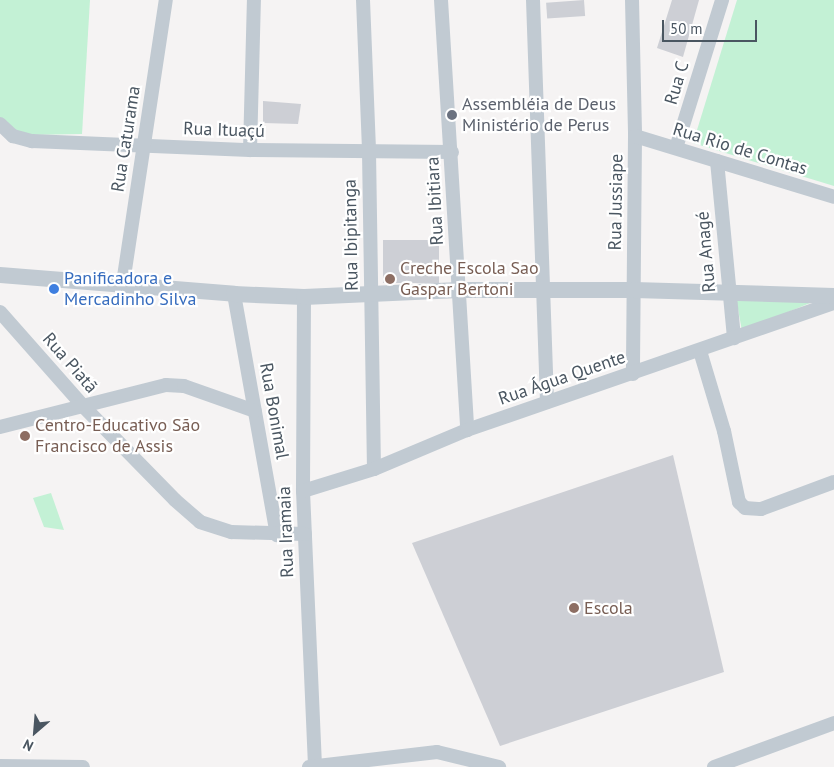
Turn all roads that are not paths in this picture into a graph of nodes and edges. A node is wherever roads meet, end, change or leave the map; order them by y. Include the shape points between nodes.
1 (166, 0) edge
2 (254, 0) edge
3 (363, 0) edge
4 (441, 0) edge
5 (533, 0) edge
6 (632, 0) edge
7 (722, 0) edge
8 (0, 124) edge
9 (635, 136) junction
10 (144, 146) junction
11 (676, 148) junction
12 (250, 150) junction
13 (369, 152) junction
14 (452, 152) junction
15 (717, 161) junction
16 (834, 198) edge
17 (0, 276) edge
18 (123, 283) junction
19 (459, 290) junction
20 (634, 290) junction
21 (544, 292) junction
22 (728, 292) junction
23 (371, 293) junction
24 (234, 294) junction
25 (304, 296) junction
26 (834, 296) edge
27 (834, 303) edge
28 (0, 312) edge
29 (734, 338) junction
30 (700, 351) junction
31 (633, 374) junction
32 (547, 402) junction
33 (84, 407) junction
34 (255, 411) junction
35 (0, 427) edge
36 (467, 430) junction
37 (374, 469) junction
38 (834, 482) edge
39 (303, 491) junction
40 (305, 534) junction
41 (277, 535) junction
42 (834, 723) edge
43 (0, 766) edge
44 (315, 766) edge
45 (83, 767) edge
46 (309, 767) edge
47 (499, 767) edge
48 (714, 767) edge

1 - 10 street, Rua Caturama
2 - 12 street
3 - 13 street, Rua Ibipitanga
4 - 14 street, Rua Ibitiara
5 - 21 street
6 - 9 street, Rua Jussiape
7 - 11 street, Rua C
8 - 10 street, Rua Ituaçú via 13,136 32,141
9 - 11 street, Rua Rio de Contas
9 - 20 street, Rua Jussiape
10 - 12 street, Rua Ituaçú
10 - 18 street, Rua Caturama
11 - 15 street, Rua Rio de Contas
12 - 13 street, Rua Ituaçú
13 - 14 street, Rua Ituaçú
13 - 23 street, Rua Ibipitanga
14 - 19 street, Rua Ibitiara
15 - 16 street, Rua Rio de Contas
15 - 22 street, Rua Anagé
17 - 18 street
18 - 24 street
19 - 21 street
19 - 23 street
19 - 36 street, Rua Ibitiara
20 - 21 street
20 - 22 street
20 - 31 street, Rua Jussiape
21 - 32 street
22 - 26 street
22 - 29 street, Rua Anagé
23 - 25 street
23 - 37 street, Rua Ibipitanga
24 - 25 street
24 - 34 street, Rua Bonimal
25 - 39 street, Rua Iramaia
27 - 29 street, Rua Água Quente
28 - 33 street, Rua Piatã
29 - 30 street, Rua Água Quente
30 - 31 street, Rua Água Quente
30 - 38 street via 719,413 739,502 745,508 761,508
31 - 32 street, Rua Água Quente
32 - 36 street, Rua Água Quente
33 - 34 street via 166,385 184,386
33 - 35 street
33 - 41 street, Rua Piatã via 200,522 231,532
34 - 41 street, Rua Bonimal
36 - 37 street, Rua Água Quente
37 - 39 street, Rua Água Quente
39 - 40 street, Rua Iramaia
40 - 41 street
40 - 44 street, Rua Iramaia
42 - 48 street
43 - 45 street
44 - 46 street
44 - 47 street via 437,752

